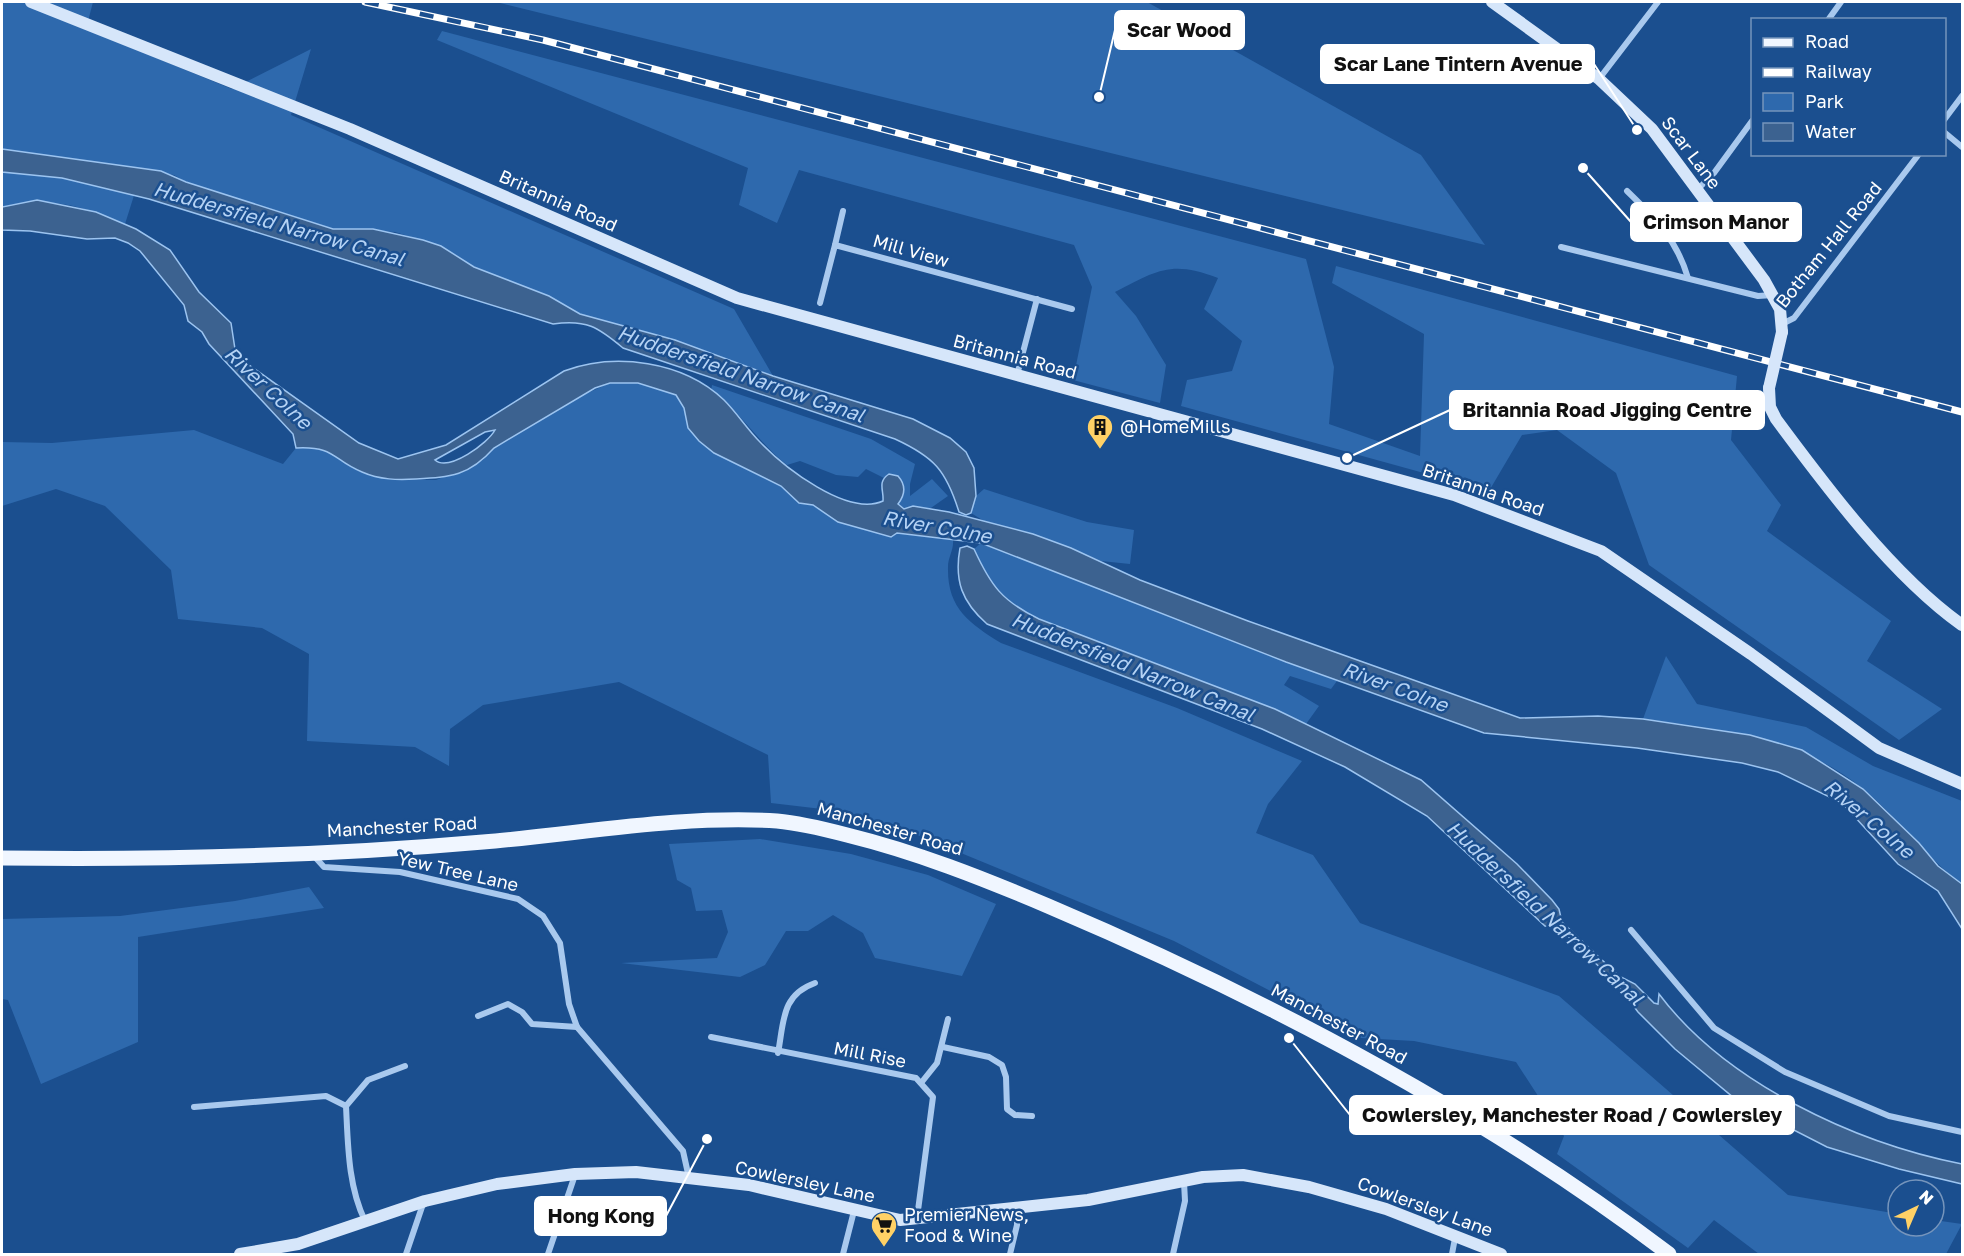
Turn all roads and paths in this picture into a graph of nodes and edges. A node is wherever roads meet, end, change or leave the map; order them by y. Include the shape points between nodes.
1 (31, 2) edge
2 (1492, 2) edge
3 (1658, 2) edge
4 (1841, 2) edge
5 (1829, 18) edge
6 (1599, 80) junction
7 (1962, 96) edge
8 (1946, 117) edge
9 (1751, 122) edge
10 (1946, 134) edge
11 (1962, 147) edge
12 (1917, 156) edge
13 (1697, 190) junction
14 (1627, 191) dead end
15 (843, 211) dead end
16 (835, 246) junction
17 (1562, 248) dead end
18 (1689, 279) junction
19 (1773, 295) junction
20 (1037, 300) junction
21 (819, 303) dead end
22 (1072, 309) dead end
23 (1782, 328) junction
24 (1017, 376) junction
25 (1961, 620) edge
26 (1962, 784) edge
27 (310, 852) junction
28 (2, 858) edge
29 (1631, 930) dead end
30 (815, 983) dead end
31 (478, 1016) dead end
32 (948, 1019) dead end
33 (577, 1027) junction
34 (711, 1037) dead end
35 (943, 1047) junction
36 (778, 1053) junction
37 (405, 1066) dead end
38 (921, 1083) junction
39 (346, 1106) junction
40 (194, 1107) dead end
41 (1032, 1116) dead end
42 (1962, 1132) edge
43 (575, 1174) junction
44 (689, 1178) junction
45 (1184, 1182) junction
46 (425, 1201) junction
47 (1017, 1207) junction
48 (854, 1211) junction
49 (917, 1218) junction
50 (366, 1221) junction
51 (1455, 1238) junction
52 (240, 1254) edge
53 (406, 1254) edge
54 (548, 1254) edge
55 (843, 1254) edge
56 (1010, 1254) edge
57 (1173, 1254) edge
58 (1452, 1254) edge
59 (1502, 1254) edge
60 (1669, 1254) edge

1 - 24 street, Britannia Road via 350,129 736,298
2 - 6 street, Scar Lane
3 - 6 street
4 - 5 street
6 - 13 street, Scar Lane via 1652,129
7 - 8 street
9 - 13 street
10 - 11 street
12 - 23 street, Botham Hall Road via 1794,318
13 - 19 street, Scar Lane
14 - 18 street via 1662,224
15 - 16 street
16 - 20 street, Mill View
16 - 21 street
17 - 18 street
18 - 19 street via 1758,296
19 - 23 street, Scar Lane
20 - 22 street, Mill View
20 - 24 street
23 - 25 street, bridge via 1769,388 1773,413 1907,579
24 - 26 street, Britannia Road via 1454,495 1601,551 1879,747
27 - 28 main road, Manchester Road
27 - 33 street, Yew Tree Lane via 324,867 400,872 518,899 543,916 560,943 569,1004
27 - 60 main road, Manchester Road via 735,821 812,826 880,843 962,869 1126,939 1263,1004 1528,1154
29 - 42 street via 1714,1028 1785,1072 1889,1116
30 - 36 street via 800,988 786,1006
31 - 33 street via 508,1004 532,1024
32 - 35 street
33 - 44 street, Yew Tree Lane via 683,1151
34 - 36 street, Mill Rise
35 - 38 street via 937,1063
35 - 41 street via 1002,1065 1007,1109
36 - 38 street, Mill Rise via 916,1078
37 - 39 street via 368,1080
38 - 49 street, Mill Rise via 933,1097
39 - 40 street via 326,1096
39 - 50 street via 351,1179 357,1205
43 - 44 street, Cowlersley Lane via 636,1172
43 - 46 street, Cowlersley Lane via 497,1184
43 - 54 street
44 - 48 street, Cowlersley Lane via 749,1185
45 - 47 street, Cowlersley Lane via 1088,1200
45 - 51 street, Cowlersley Lane via 1243,1175 1309,1187 1386,1209
45 - 57 street via 1185,1201
46 - 50 street, Cowlersley Lane
46 - 53 street
47 - 49 street, Cowlersley Lane
47 - 56 street
48 - 49 street, Cowlersley Lane via 900,1220
48 - 55 street
50 - 52 street, Cowlersley Lane via 298,1244
51 - 58 street
51 - 59 street, Cowlersley Lane

